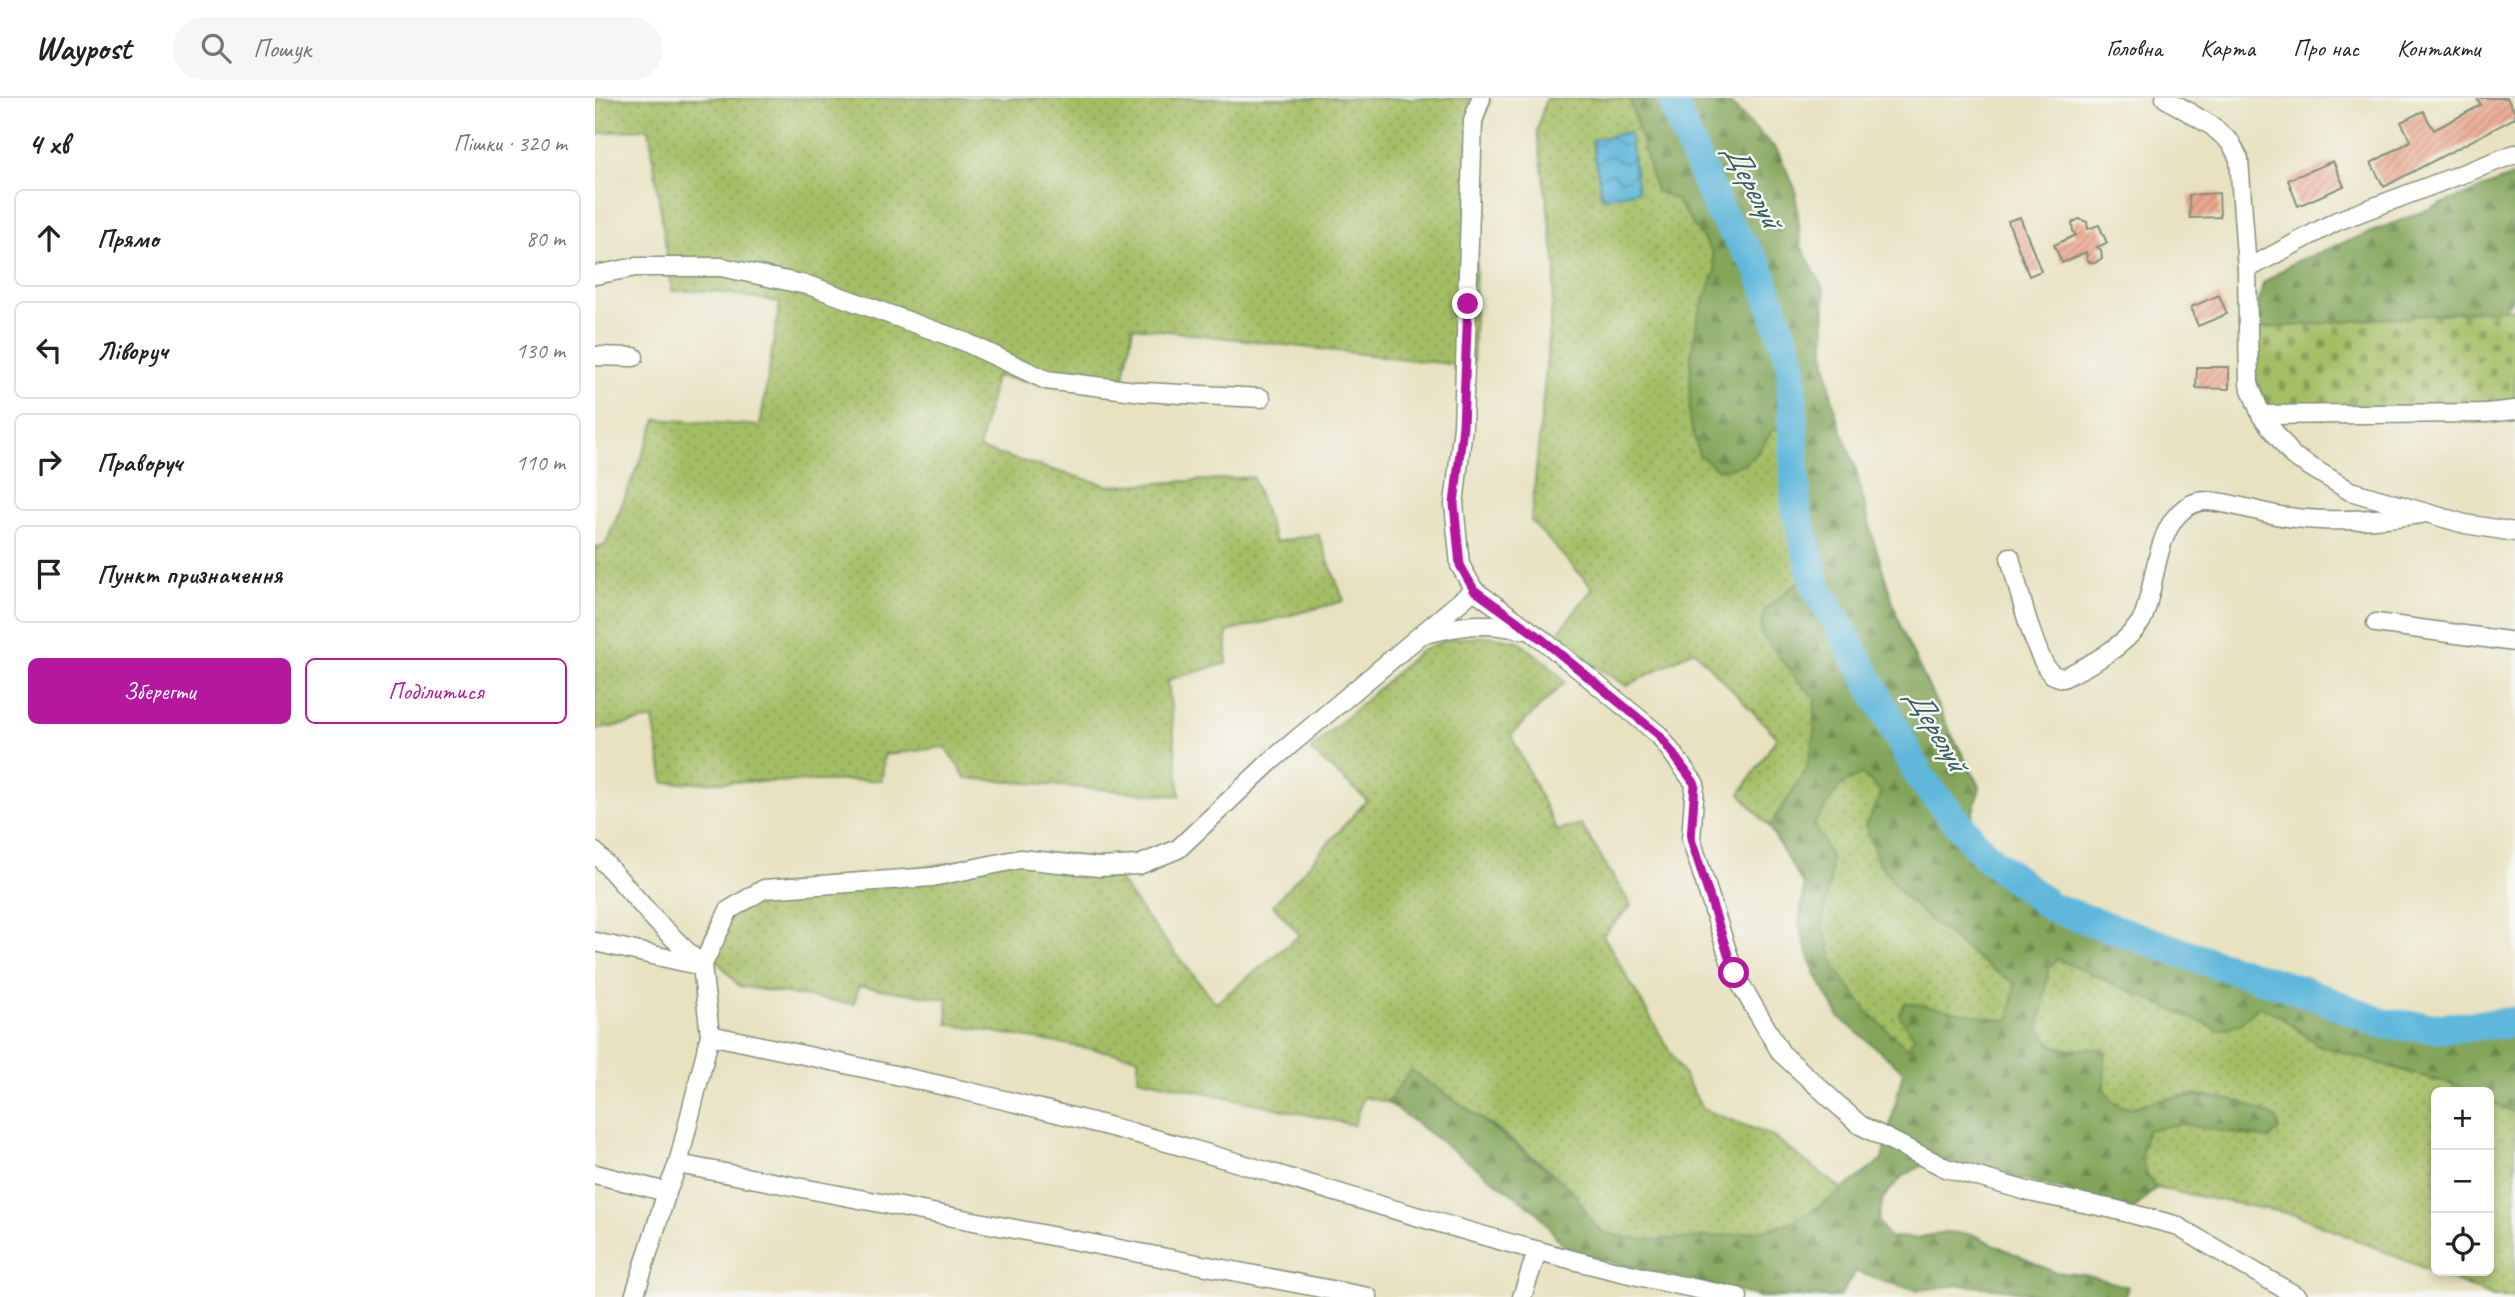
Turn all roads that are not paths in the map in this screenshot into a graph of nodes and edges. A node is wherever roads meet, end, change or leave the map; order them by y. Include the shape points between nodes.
1 (1481, 98) edge
2 (2165, 98) edge
3 (2515, 154) edge
4 (2246, 269) junction
5 (595, 275) edge
6 (595, 356) edge
7 (634, 357) dead end
8 (1261, 398) dead end
9 (2515, 410) edge
10 (2261, 415) junction
11 (2428, 513) junction
12 (2515, 533) edge
13 (2010, 557) dead end
14 (1474, 590) junction
15 (2377, 623) dead end
16 (1530, 631) junction
17 (1420, 635) junction
18 (2515, 642) edge
19 (595, 852) edge
20 (595, 942) edge
21 (702, 966) junction
22 (710, 1035) junction
23 (678, 1164) junction
24 (595, 1174) edge
25 (667, 1192) junction
26 (1537, 1252) junction
27 (634, 1297) edge
28 (1368, 1297) edge
29 (1522, 1297) edge
30 (1738, 1297) edge
31 (2298, 1297) edge

1 - 14 street via 1473,121 1464,412 1454,504 1460,565
2 - 4 street via 2231,143 2238,159
3 - 4 street via 2337,221
4 - 10 street via 2249,384
5 - 8 street via 636,267 721,267 811,286 963,341 1047,380 1143,392
6 - 7 street
9 - 10 street
10 - 11 street via 2293,456 2350,491
11 - 12 street
11 - 13 street via 2386,519 2288,518 2214,502 2183,509 2172,521 2162,547 2142,621 2125,640 2063,678 2051,674 2044,663
14 - 16 street
14 - 17 street
15 - 18 street
16 - 17 street via 1494,623
16 - 31 street via 1659,735 1695,784 1691,839 1734,973 1781,1054 1860,1125 1946,1168 2175,1225
17 - 21 street via 1271,761 1178,849 1139,865 1099,867 1020,859 932,877 764,889 729,910
19 - 21 street
20 - 21 street
21 - 22 street
22 - 23 street
22 - 26 street via 991,1096 1196,1150
23 - 25 street
23 - 28 street
24 - 25 street
25 - 27 street
26 - 29 street
26 - 30 street

